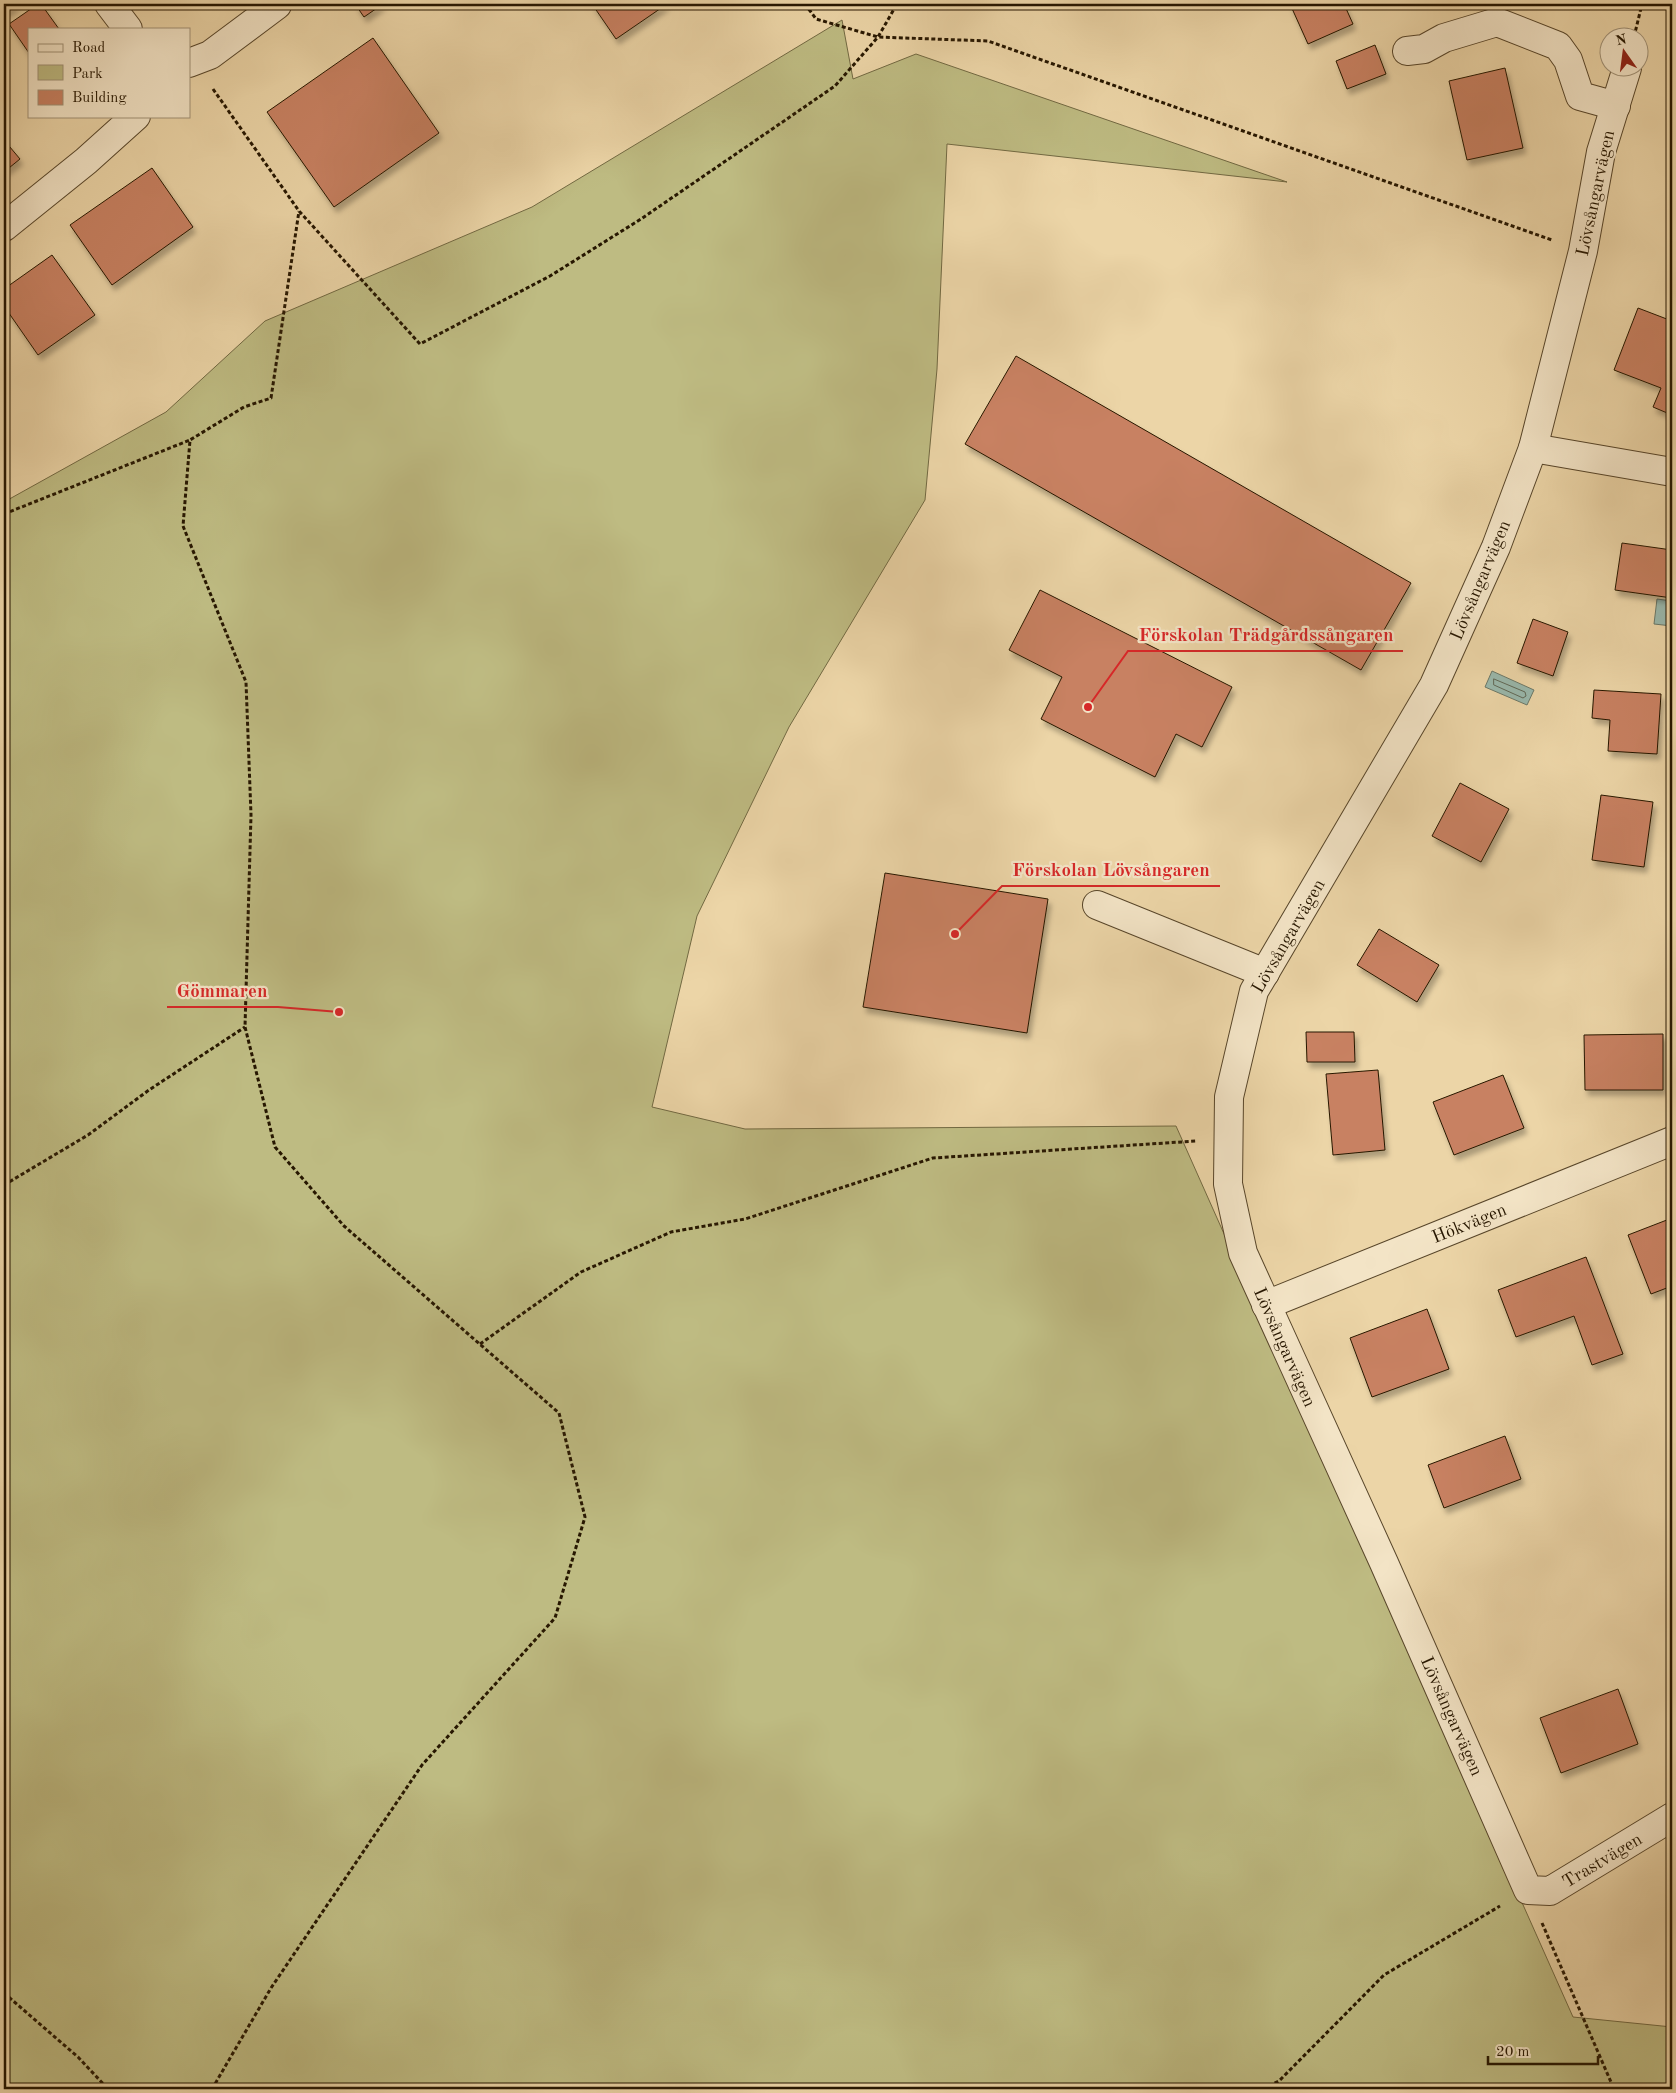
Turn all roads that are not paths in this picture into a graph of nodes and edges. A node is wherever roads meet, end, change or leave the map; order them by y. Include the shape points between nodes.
1 (109, 4) edge
2 (278, 4) edge
3 (127, 28) edge
4 (1408, 51) dead end
5 (190, 63) edge
6 (1624, 78) edge
7 (1616, 106) junction
8 (134, 118) edge
9 (4, 227) edge
10 (1533, 448) junction
11 (1672, 472) edge
12 (1097, 905) dead end
13 (1265, 973) junction
14 (1672, 1140) edge
15 (1266, 1305) junction
16 (1672, 1817) edge
17 (1528, 1890) joint

1 - 3 street
2 - 5 street via 210,55
4 - 7 street via 1424,49 1444,38 1496,22 1558,46 1568,60 1580,96
6 - 7 street, Lövsångarvägen
7 - 10 street, Lövsångarvägen via 1602,152 1583,251
8 - 9 street
10 - 11 street
10 - 13 street, Lövsångarvägen via 1496,547 1434,685
12 - 13 street
13 - 15 street, Lövsångarvägen via 1254,991 1229,1097 1228,1184 1243,1253
14 - 15 street, Hökvägen
15 - 17 street, Lövsångarvägen
16 - 17 street, Trastvägen via 1550,1891

